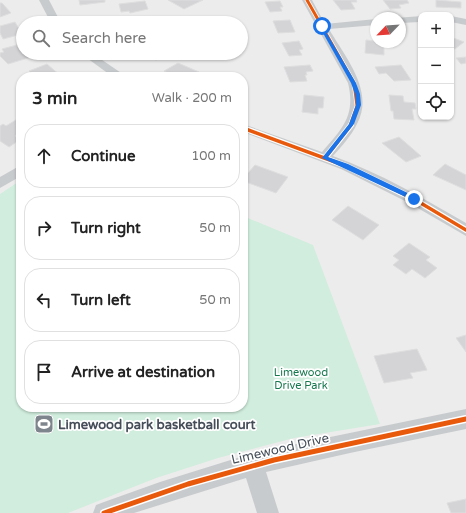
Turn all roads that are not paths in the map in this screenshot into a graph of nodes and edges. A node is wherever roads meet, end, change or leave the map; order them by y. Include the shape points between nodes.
1 (44, 0) edge
2 (307, 0) edge
3 (52, 16) edge
4 (418, 19) edge
5 (406, 20) edge
6 (454, 20) edge
7 (370, 22) edge
8 (466, 22) edge
9 (322, 26) junction
10 (96, 60) edge
11 (114, 72) edge
12 (248, 130) edge
13 (324, 158) junction
14 (16, 173) edge
15 (1, 181) edge
16 (466, 230) edge
17 (466, 419) edge
18 (253, 464) junction
19 (104, 513) edge
20 (268, 513) edge

1 - 3 street
2 - 9 street
4 - 5 street
6 - 8 street
7 - 9 street
9 - 13 street via 358,94 358,105 351,124
10 - 11 street
12 - 13 street
13 - 16 street via 379,181
14 - 15 street
17 - 18 street, Limewood Drive
18 - 19 street, Limewood Drive via 153,494
18 - 20 street

